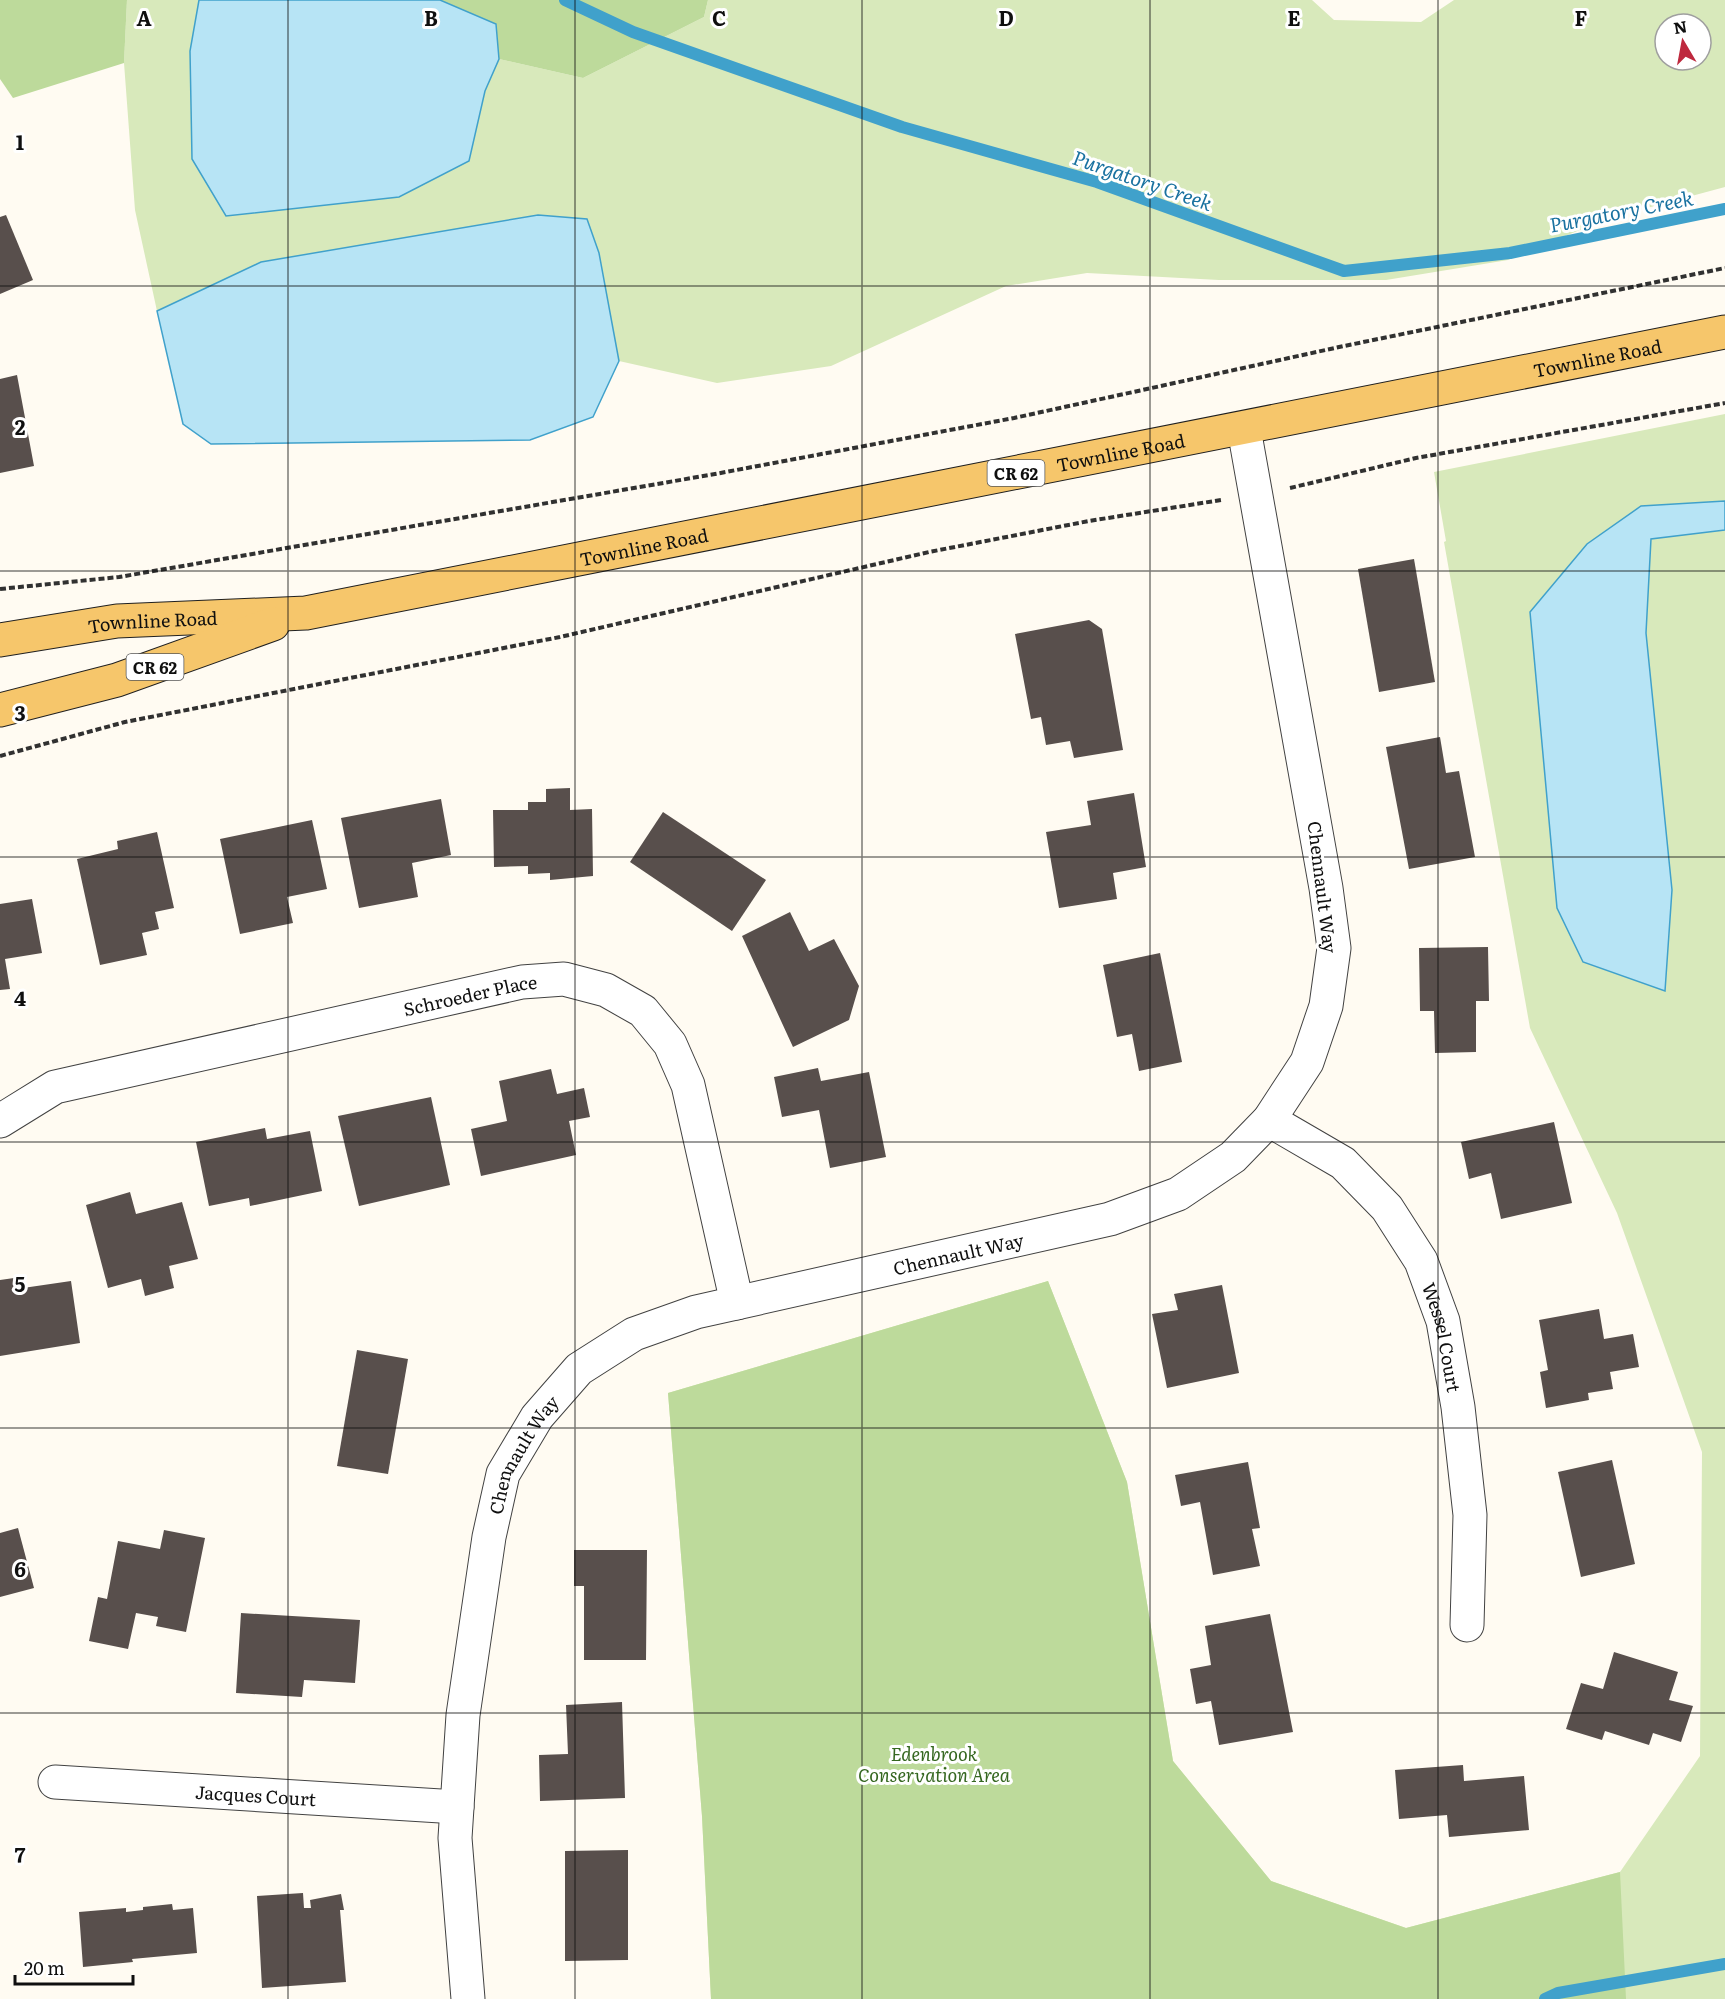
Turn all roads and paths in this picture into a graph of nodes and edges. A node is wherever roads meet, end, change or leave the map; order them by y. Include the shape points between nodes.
1 (1725, 268) edge
2 (1725, 332) edge
3 (1725, 403) edge
4 (1244, 429) junction
5 (1258, 494) junction
6 (0, 589) edge
7 (306, 613) junction
8 (0, 640) edge
9 (0, 710) edge
10 (0, 756) edge
11 (1269, 1120) junction
12 (0, 1121) edge
13 (737, 1303) junction
14 (1467, 1625) dead end
15 (54, 1782) dead end
16 (457, 1808) junction
17 (468, 1999) edge

1 - 6 path via 1014,418 716,474 119,577
2 - 4 main road, Townline Road / CR 62
3 - 5 path via 1416,458
4 - 5 street, Chennault Way
4 - 7 main road, Townline Road / CR 62
5 - 10 path via 929,552 560,637 125,722
5 - 11 street, Chennault Way via 1334,948 1326,1006 1307,1062
7 - 8 main road, Townline Road / CR 62 via 117,621
7 - 9 main road, Townline Road / CR 62 via 117,680
11 - 13 street, Chennault Way via 1233,1157 1178,1194 1110,1219
11 - 14 street, Wessel Court via 1342,1163 1387,1208 1421,1261 1443,1321 1458,1407 1470,1515
12 - 13 street, Schroeder Place via 55,1087 522,982 564,979 606,990 643,1011 670,1044 688,1085
13 - 16 street, Chennault Way via 696,1312 634,1334 579,1369 537,1417 503,1474 489,1538 463,1715
15 - 16 street, Jacques Court
16 - 17 street, Chennault Way via 455,1838

